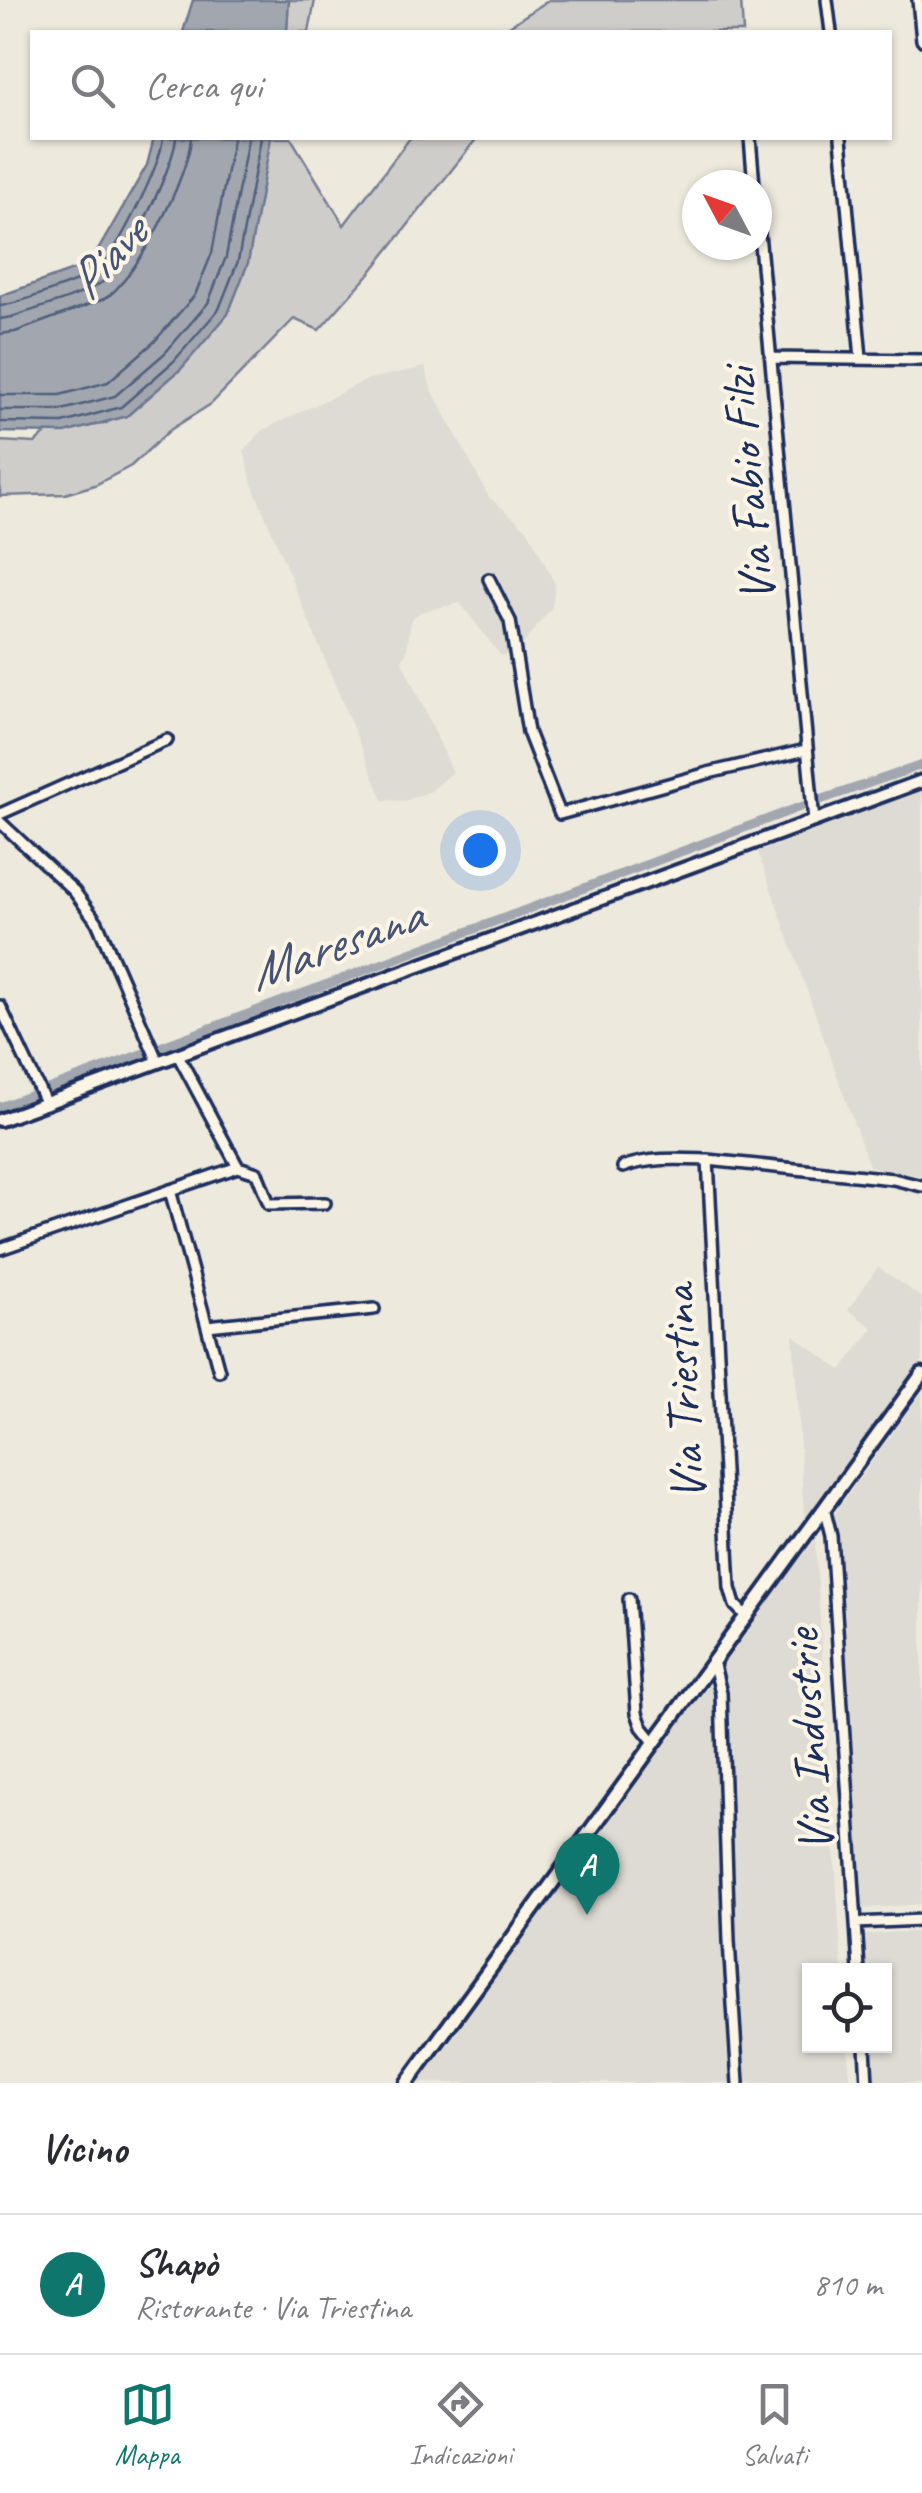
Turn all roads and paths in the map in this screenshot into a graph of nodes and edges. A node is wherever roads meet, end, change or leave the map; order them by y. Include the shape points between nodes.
1 (827, 0) edge
2 (918, 0) edge
3 (831, 30) edge
4 (922, 40) edge
5 (750, 140) edge
6 (841, 140) edge
7 (753, 170) edge
8 (762, 260) edge
9 (771, 358) junction
10 (861, 358) junction
11 (922, 360) edge
12 (490, 580) dead end
13 (167, 740) dead end
14 (806, 750) junction
15 (922, 781) edge
16 (0, 814) edge
17 (814, 818) junction
18 (0, 822) edge
19 (0, 1006) edge
20 (178, 1055) junction
21 (158, 1059) junction
22 (45, 1102) junction
23 (0, 1120) edge
24 (708, 1160) junction
25 (238, 1166) junction
26 (624, 1167) dead end
27 (922, 1186) edge
28 (170, 1190) junction
29 (325, 1204) dead end
30 (0, 1249) edge
31 (374, 1309) dead end
32 (207, 1326) junction
33 (219, 1371) dead end
34 (922, 1374) edge
35 (824, 1508) junction
36 (629, 1600) dead end
37 (746, 1617) junction
38 (713, 1661) junction
39 (654, 1742) junction
40 (922, 1920) edge
41 (856, 1923) junction
42 (859, 1963) edge
43 (865, 2053) edge
44 (407, 2083) edge
45 (738, 2083) edge
46 (867, 2083) edge

1 - 3 street
2 - 4 street
5 - 7 street
6 - 10 street
8 - 9 street, Via Fabio Filzi
9 - 10 street
9 - 14 street, Via Fabio Filzi
10 - 11 street
12 - 14 street via 510,622 528,732 560,814
13 - 16 street
14 - 17 street, Via Fabio Filzi
15 - 17 street
17 - 20 street
18 - 21 street via 74,891 97,922
19 - 22 street
20 - 21 street
20 - 25 street
21 - 22 street
22 - 23 street
24 - 26 street
24 - 27 street
24 - 37 street, Via Triestina via 728,1566 734,1605
25 - 28 street
25 - 29 street via 257,1172 269,1204
28 - 30 street
28 - 32 street
31 - 32 street
32 - 33 street
34 - 35 main road
35 - 37 main road
35 - 41 street, Via Industrie
36 - 39 street via 637,1712
37 - 38 main road
38 - 39 main road
38 - 45 street, Via Industrie via 721,1693
39 - 44 main road
40 - 41 street
41 - 42 street, Via Industrie
43 - 46 street

